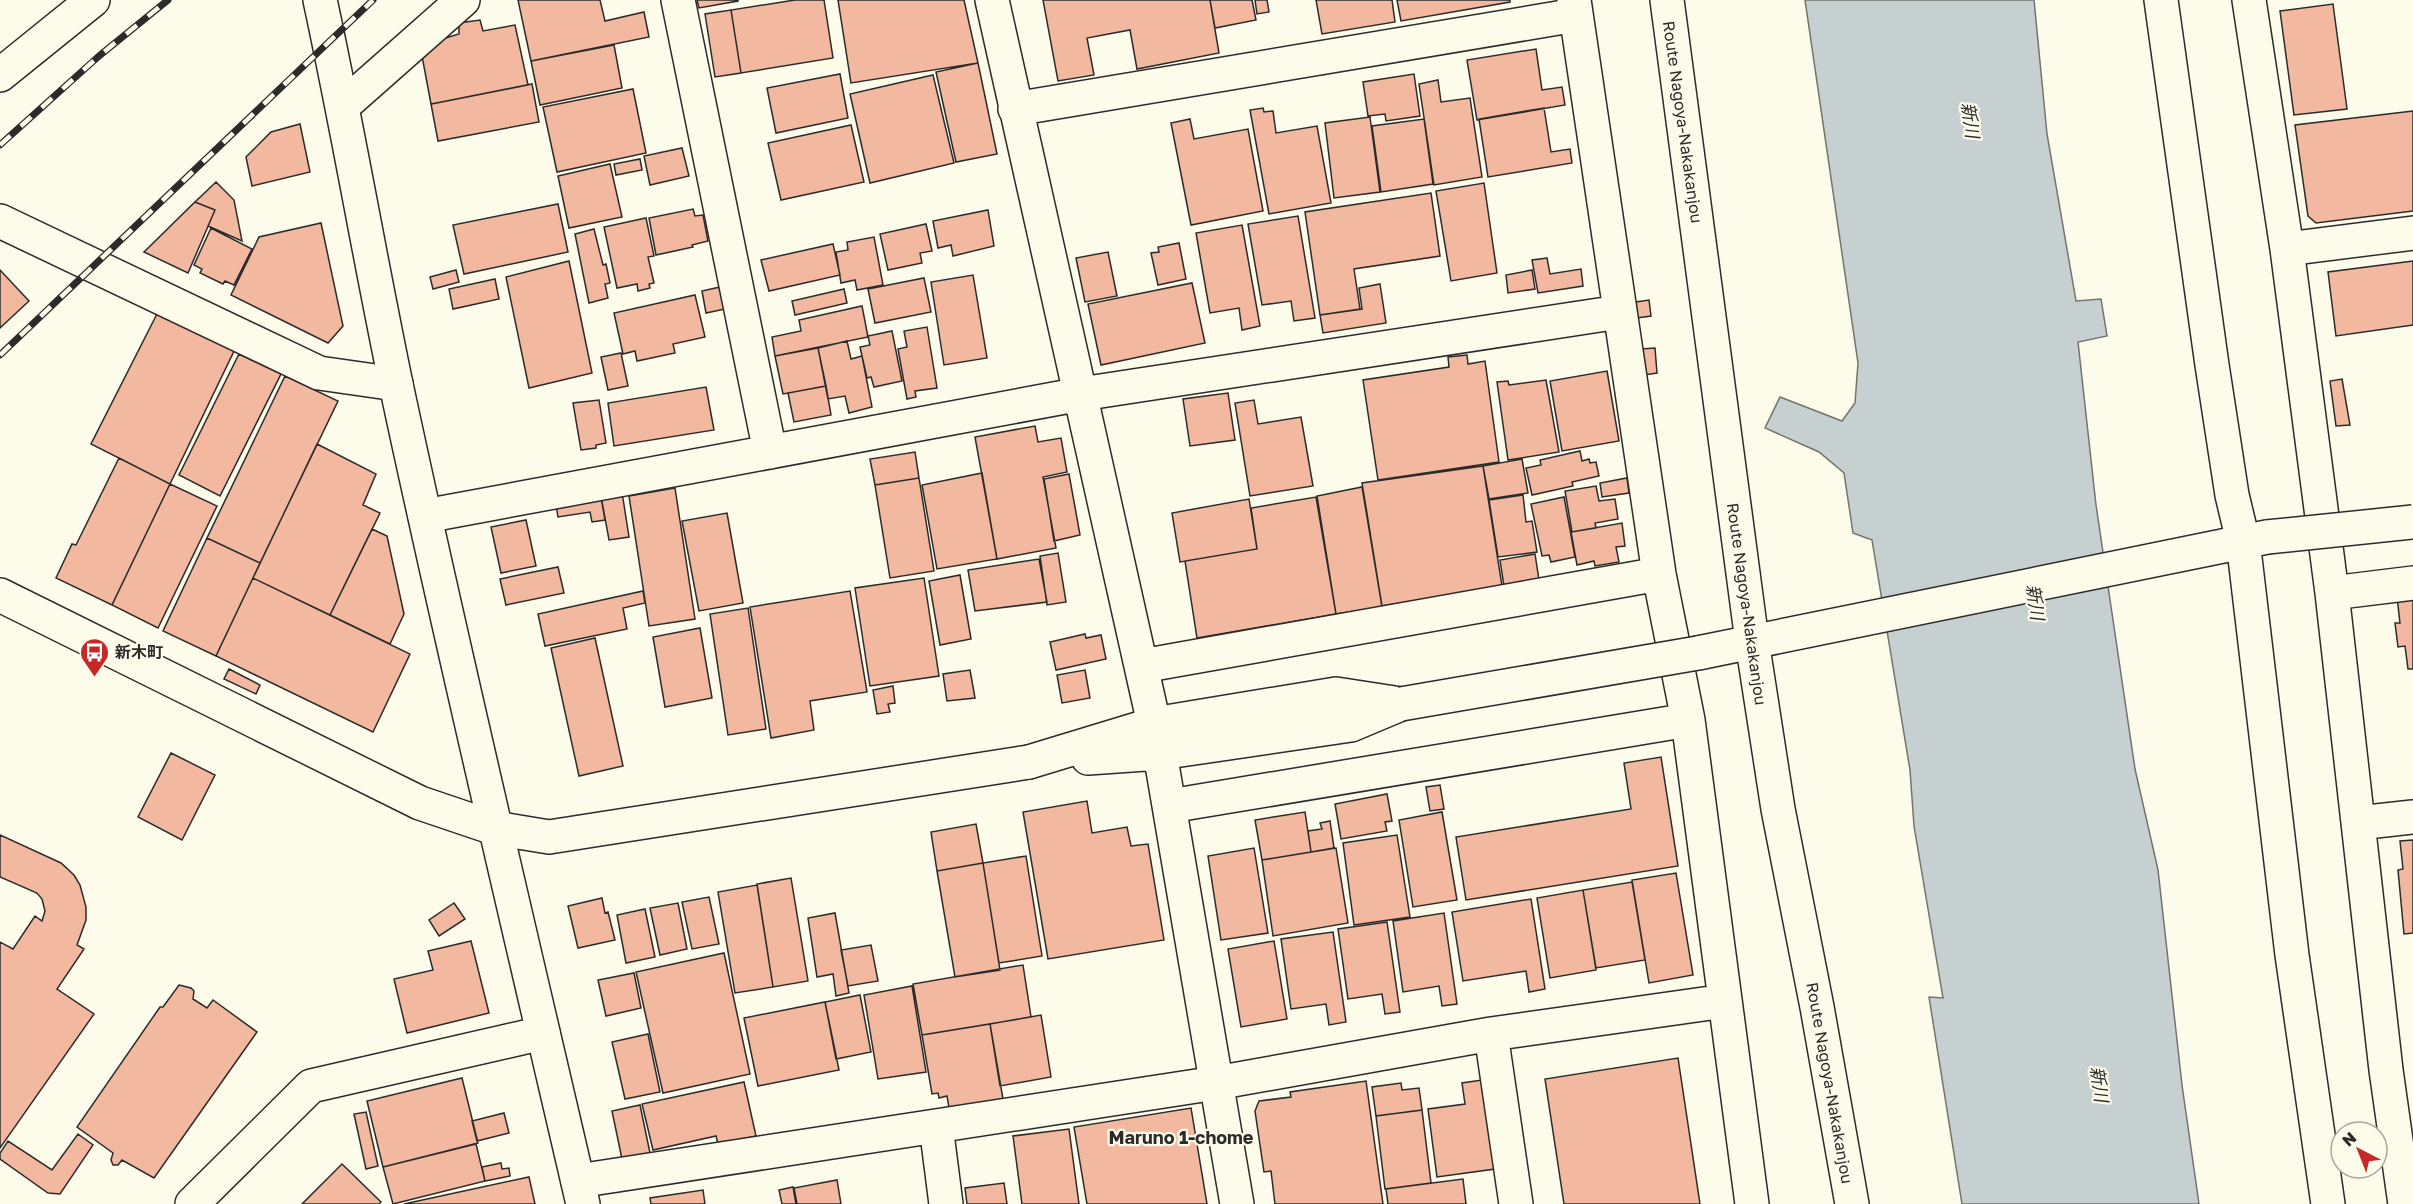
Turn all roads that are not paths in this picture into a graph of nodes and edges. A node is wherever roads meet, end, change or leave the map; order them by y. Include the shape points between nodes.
1 (93, 0) edge
2 (320, 0) edge
3 (463, 0) edge
4 (678, 0) edge
5 (992, 0) edge
6 (1666, 0) edge
7 (2161, 0) edge
8 (2249, 0) edge
9 (1575, 8) edge
10 (0, 75) edge
11 (343, 106) junction
12 (1015, 109) junction
13 (0, 221) edge
14 (2413, 233) edge
15 (2287, 249) junction
16 (1619, 312) junction
17 (396, 384) junction
18 (1081, 394) junction
19 (770, 452) junction
20 (425, 516) junction
21 (2413, 522) edge
22 (2245, 541) junction
23 (1659, 574) junction
24 (2413, 583) edge
25 (2332, 593) junction
26 (0, 595) edge
27 (1752, 641) junction
28 (1142, 666) junction
29 (1689, 720) junction
30 (1157, 738) junction
31 (1170, 806) junction
32 (2413, 817) edge
33 (2358, 823) junction
34 (494, 828) junction
35 (1725, 1001) junction
36 (543, 1033) junction
37 (1491, 1034) junction
38 (2400, 1069) edge
39 (1216, 1083) junction
40 (936, 1126) junction
41 (580, 1192) edge
42 (192, 1204) edge
43 (946, 1204) edge
44 (1237, 1204) edge
45 (1516, 1204) edge
46 (1752, 1204) edge
47 (1852, 1204) edge
48 (2328, 1204) edge
49 (2405, 1204) edge

1 - 10 street
2 - 11 street
3 - 11 street
4 - 19 street
5 - 12 street
6 - 27 street, Route Nagoya-Nakakanjou
7 - 22 street via 2232,495
8 - 15 street
9 - 12 street
9 - 16 street
11 - 17 street
12 - 18 street
13 - 17 street via 320,374
14 - 15 street
15 - 25 street
16 - 18 street
16 - 23 street
17 - 20 street
18 - 19 street
18 - 28 street
19 - 20 street
20 - 34 street
21 - 22 street, bridge
22 - 27 street
22 - 48 street via 2292,955
23 - 28 street
23 - 29 street
24 - 25 street
25 - 33 street
26 - 34 street via 420,803
27 - 30 street, bridge via 1401,704 1350,725
27 - 47 street, Route Nagoya-Nakakanjou via 1778,809
28 - 30 street
29 - 31 street
29 - 35 street
30 - 31 street
30 - 34 street via 1029,762 549,837
31 - 39 street
32 - 33 street
33 - 38 street
34 - 36 street
35 - 37 street
35 - 46 street
36 - 41 street
36 - 42 street via 311,1086
37 - 39 street
37 - 45 street
38 - 49 street
39 - 40 street
39 - 44 street
40 - 41 street
40 - 43 street

